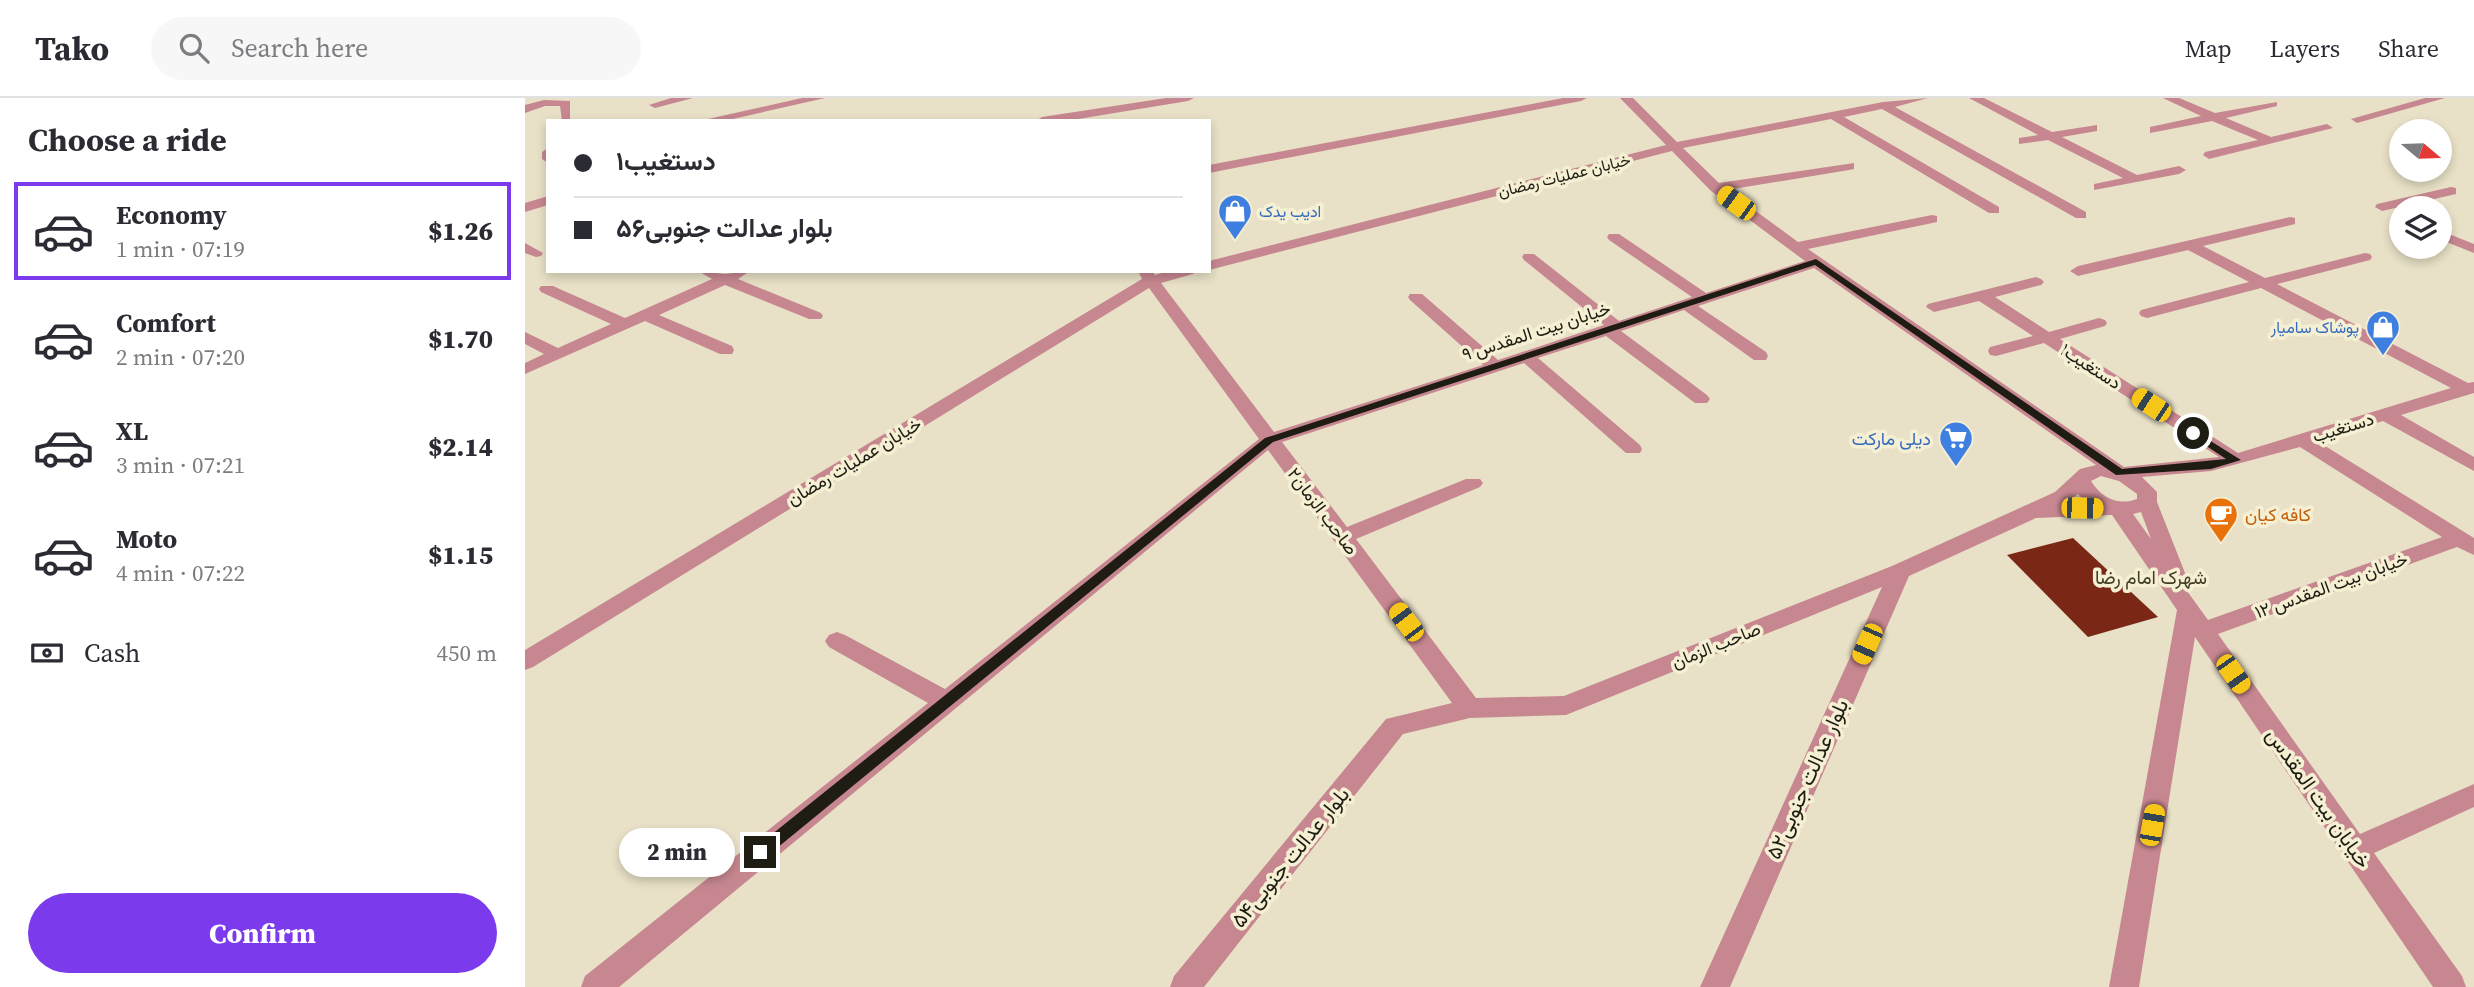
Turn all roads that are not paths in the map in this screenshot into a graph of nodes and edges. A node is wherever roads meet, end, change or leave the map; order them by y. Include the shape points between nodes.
1 (687, 98) edge
2 (819, 98) edge
3 (1188, 98) edge
4 (1581, 98) edge
5 (1626, 98) edge
6 (1922, 98) edge
7 (1975, 98) edge
8 (2169, 98) edge
9 (2439, 98) edge
10 (653, 101) edge
11 (2273, 104) dead end
12 (1883, 105) junction
13 (525, 109) edge
14 (1094, 110) edge
15 (1832, 115) junction
16 (2214, 117) junction
17 (566, 118) dead end
18 (2357, 118) dead end
19 (660, 119) edge
20 (715, 119) edge
21 (1051, 119) edge
22 (2093, 128) dead end
23 (2327, 128) dead end
24 (2154, 130) dead end
25 (2050, 136) junction
26 (2023, 141) dead end
27 (2270, 141) junction
28 (1675, 146) junction
29 (2209, 155) dead end
30 (1849, 166) dead end
31 (1211, 169) edge
32 (2179, 170) dead end
33 (2135, 179) junction
34 (2099, 187) dead end
35 (1716, 188) junction
36 (2451, 191) dead end
37 (2429, 196) edge
38 (546, 201) edge
39 (525, 208) edge
40 (1994, 210) dead end
41 (2081, 215) dead end
42 (1932, 219) dead end
43 (2290, 221) dead end
44 (1614, 237) dead end
45 (2452, 240) edge
46 (2190, 245) junction
47 (1796, 247) junction
48 (2474, 249) edge
49 (1529, 257) dead end
50 (2365, 257) dead end
51 (1816, 262) junction
52 (1211, 265) edge
53 (2078, 271) dead end
54 (710, 273) edge
55 (738, 273) edge
56 (1172, 273) edge
57 (1148, 276) edge
58 (725, 279) junction
59 (2036, 282) dead end
60 (2263, 283) junction
61 (547, 289) dead end
62 (1981, 295) junction
63 (1416, 297) dead end
64 (1703, 298) junction
65 (1685, 304) junction
66 (1934, 307) dead end
67 (2147, 313) dead end
68 (645, 315) junction
69 (815, 316) dead end
70 (2099, 323) dead end
71 (624, 324) junction
72 (1612, 328) junction
73 (525, 337) edge
74 (2046, 337) junction
75 (726, 350) dead end
76 (1996, 351) dead end
77 (557, 354) junction
78 (1526, 356) junction
79 (1760, 356) dead end
80 (1495, 366) junction
81 (525, 369) edge
82 (2470, 388) edge
83 (1701, 399) dead end
84 (2385, 414) junction
85 (2071, 439) junction
86 (1269, 440) junction
87 (2302, 440) junction
88 (1633, 449) dead end
89 (2235, 460) junction
90 (2474, 465) edge
91 (2211, 466) junction
92 (2120, 473) junction
93 (2084, 477) junction
94 (1473, 483) dead end
95 (2147, 497) junction
96 (2118, 508) junction
97 (2026, 516) junction
98 (1342, 537) junction
99 (2466, 543) edge
100 (1900, 570) junction
101 (2195, 620) junction
102 (837, 641) dead end
103 (525, 661) edge
104 (945, 701) junction
105 (1470, 708) junction
106 (1395, 726) joint
107 (2474, 794) edge
108 (2355, 849) junction
109 (596, 987) edge
110 (1185, 987) edge
111 (1715, 987) edge
112 (2124, 987) edge
113 (2451, 987) edge

1 - 10 street
2 - 20 street
3 - 14 street
4 - 31 street
5 - 28 street
6 - 12 street, خیابان عملیات رمضان
7 - 25 street
8 - 16 street
9 - 18 street
10 - 19 street
11 - 16 street
12 - 15 street, خیابان عملیات رمضان
12 - 41 street
13 - 17 street via 566,103
14 - 21 street
15 - 28 street, خیابان عملیات رمضان
15 - 40 street
16 - 24 street
16 - 27 street
22 - 25 street
23 - 27 street
25 - 26 street
25 - 33 street
27 - 29 street
28 - 35 street
28 - 52 street, خیابان عملیات رمضان
30 - 35 street
32 - 33 street
33 - 34 street
35 - 47 street
36 - 37 street
38 - 39 street
42 - 47 street
43 - 46 street
44 - 64 street
45 - 48 street
46 - 53 street
46 - 60 street
47 - 51 street
49 - 72 street
50 - 60 street
51 - 64 street, خیابان بیت المقدس ۹
51 - 85 street
54 - 58 street
55 - 58 street
56 - 57 street, خیابان عملیات رمضان
57 - 86 street, ۲صاحب الزمان
57 - 103 street, خیابان عملیات رمضان
58 - 68 street
58 - 69 street
59 - 62 street
60 - 67 street
60 - 82 street
61 - 71 street
62 - 66 street
62 - 74 street, دستغیب۱
63 - 80 street
64 - 65 street, خیابان بیت المقدس ۹
65 - 72 street, خیابان بیت المقدس ۹
65 - 79 street
68 - 71 street
68 - 75 street
70 - 74 street
71 - 77 street
72 - 78 street, خیابان بیت المقدس ۹
72 - 83 street
73 - 77 street
74 - 76 street
74 - 89 street, دستغیب۱
77 - 81 street
78 - 80 street, خیابان بیت المقدس ۹
78 - 88 street
80 - 86 street, خیابان بیت المقدس ۹
82 - 84 street, دستغیب
84 - 87 street, دستغیب
84 - 90 street
85 - 92 street
85 - 93 street
86 - 98 street, ۲صاحب الزمان
86 - 104 street
87 - 89 street, دستغیب
87 - 99 street
89 - 91 street, دستغیب
91 - 92 street
91 - 95 street
92 - 93 street via 2101,470
92 - 95 street via 2137,481
93 - 96 street via 2085,492
93 - 97 street via 2062,497
94 - 98 street
95 - 96 street via 2136,509
95 - 101 street, خیابان بیت المقدس
96 - 97 street
96 - 101 street, خیابان بیت المقدس
97 - 100 street, صاحب الزمان
98 - 105 street, ۲صاحب الزمان
99 - 101 street, خیابان بیت المقدس ۱۲
100 - 105 street, صاحب الزمان via 1566,705
100 - 111 street, بلوار عدالت جنوبی۵۲
101 - 108 street, خیابان بیت المقدس
101 - 112 street
102 - 104 street
104 - 109 street
105 - 106 street, صاحب الزمان
106 - 110 street, بلوار عدالت جنوبی۵۴
107 - 108 street
108 - 113 street, خیابان بیت المقدس

